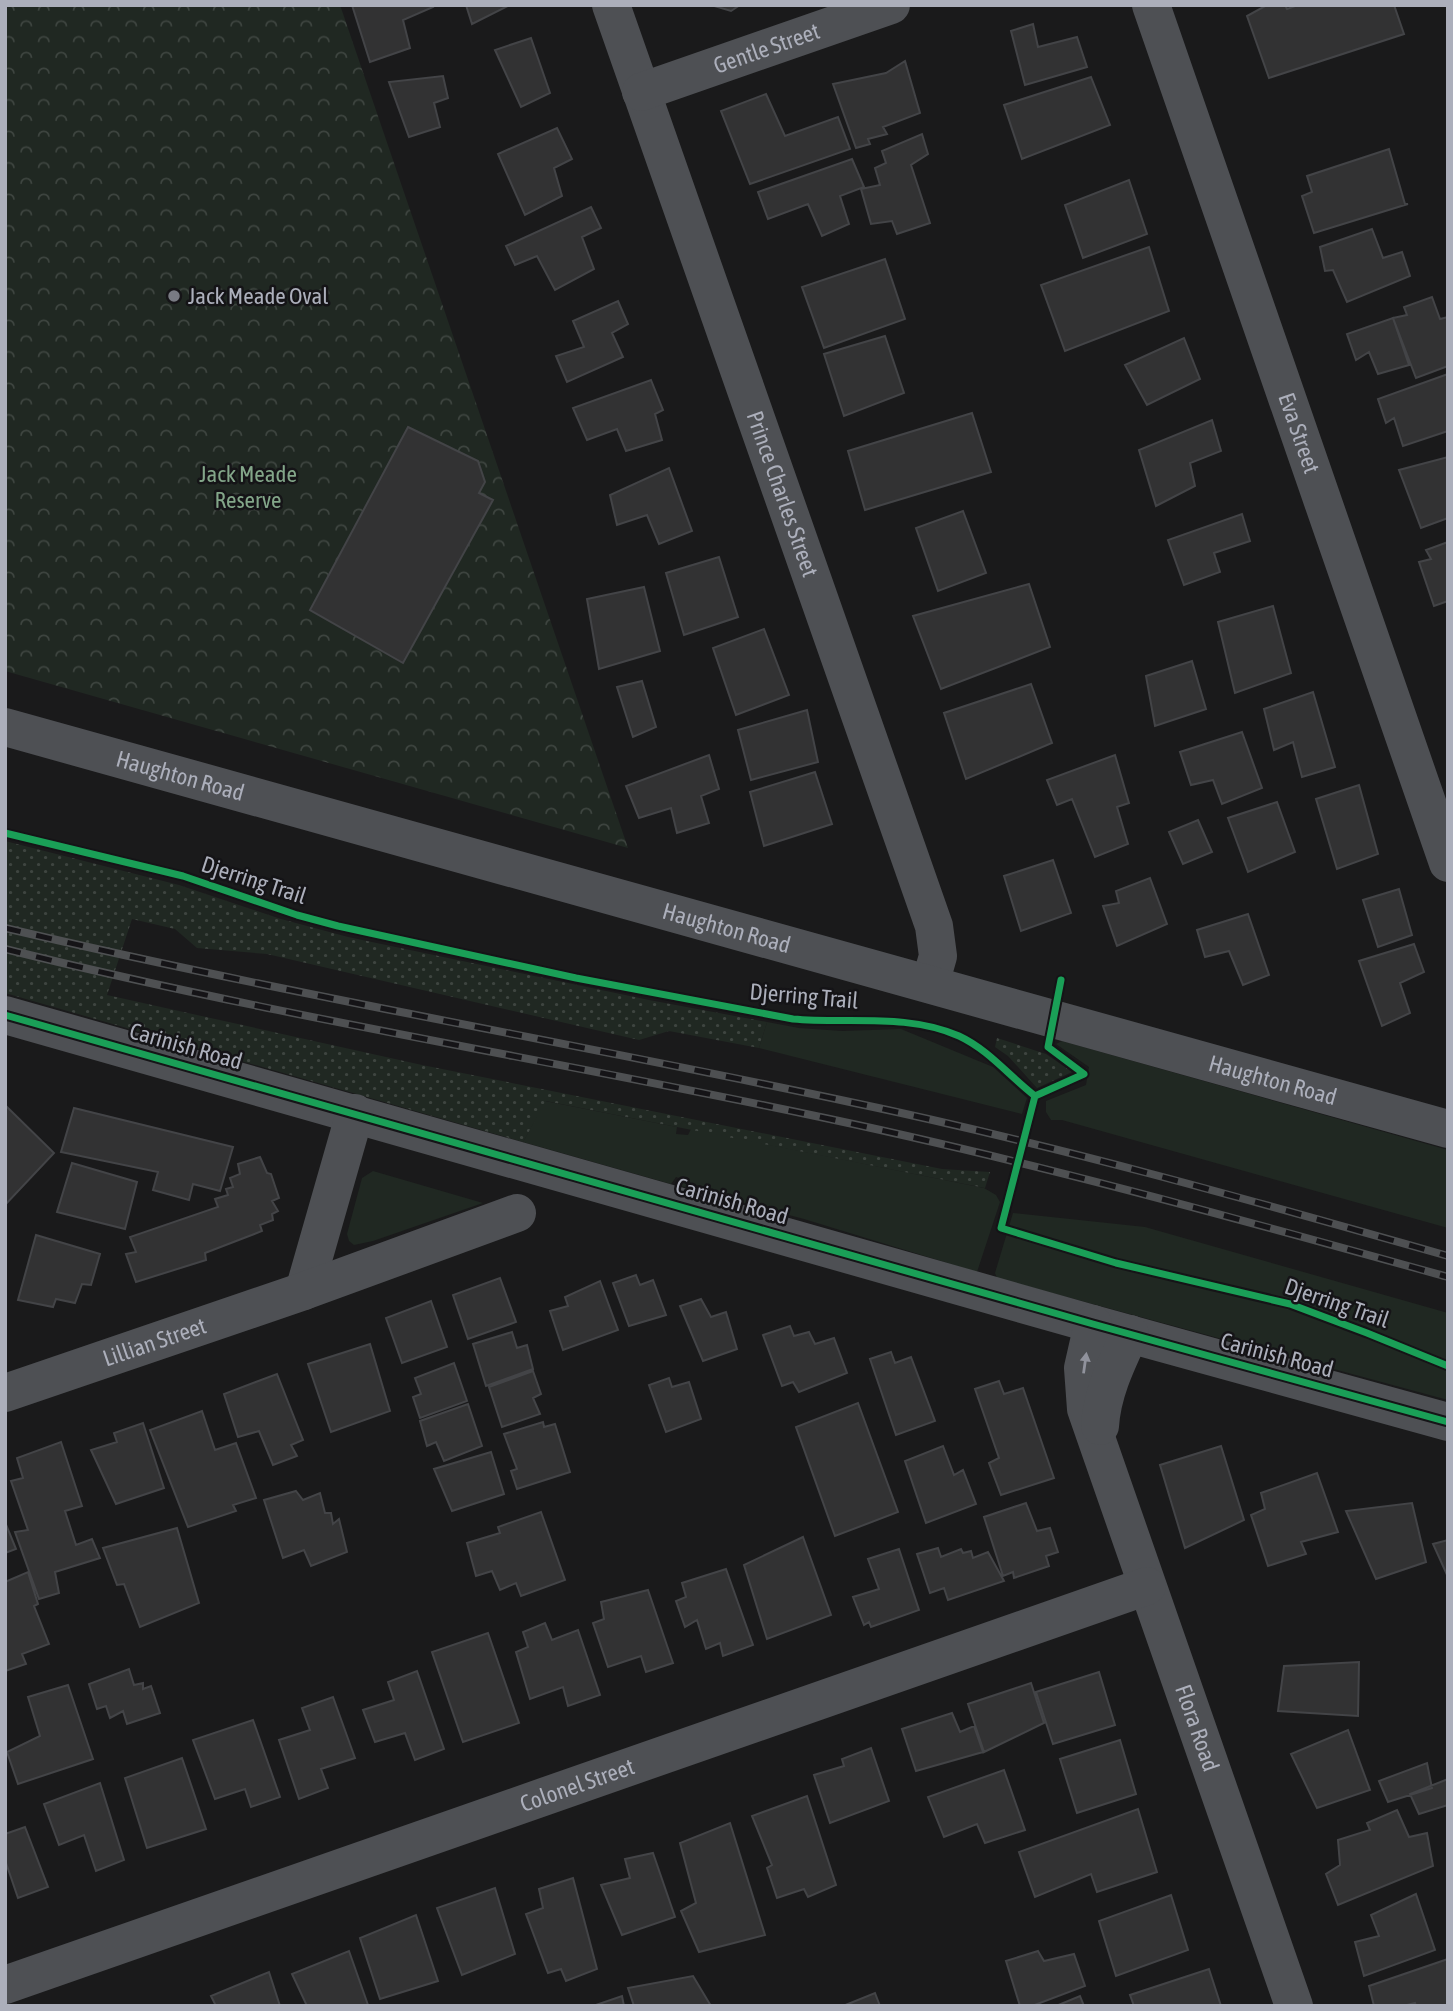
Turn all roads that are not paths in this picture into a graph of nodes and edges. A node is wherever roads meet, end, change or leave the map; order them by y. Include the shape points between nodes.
1 (611, 5) edge
2 (891, 5) edge
3 (1151, 5) edge
4 (641, 92) junction
5 (5, 727) edge
6 (1448, 863) edge
7 (930, 984) junction
8 (5, 1015) edge
9 (355, 1113) junction
10 (1448, 1129) edge
11 (517, 1213) dead end
12 (304, 1291) junction
13 (1093, 1324) junction
14 (1130, 1334) junction
15 (5, 1393) edge
16 (1448, 1422) edge
17 (1099, 1449) junction
18 (1147, 1587) junction
19 (5, 1985) edge
20 (1294, 2006) edge

1 - 4 street, Prince Charles Street
2 - 4 street, Gentle Street
3 - 6 street, Eva Street
4 - 7 street, Prince Charles Street via 934,926 937,956
5 - 7 street, Haughton Road
7 - 10 street, Haughton Road
8 - 9 street, Carinish Road
9 - 12 street
9 - 13 street, Carinish Road
11 - 12 street, Lillian Street
12 - 15 street, Lillian Street
13 - 14 street, Carinish Road
17 -> 13 street, Flora Road via 1086,1409 1083,1368
14 - 16 street, Carinish Road
14 - 17 street, Flora Road via 1101,1406
17 - 18 street, Flora Road
18 - 19 street, Colonel Street
18 - 20 street, Flora Road

